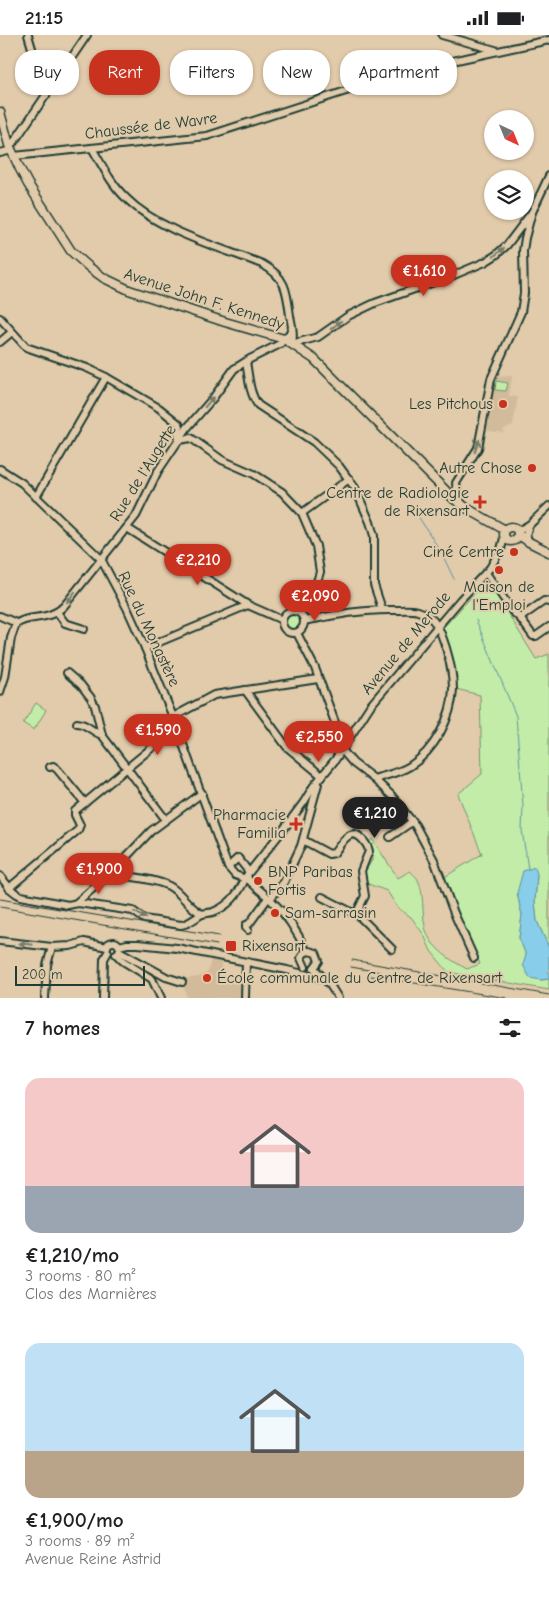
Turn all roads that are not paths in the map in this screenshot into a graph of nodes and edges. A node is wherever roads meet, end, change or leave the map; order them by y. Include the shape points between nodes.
1 (28, 35) edge
2 (87, 35) edge
3 (442, 35) edge
4 (549, 40) edge
5 (32, 50) edge
6 (77, 50) edge
7 (497, 51) junction
8 (46, 95) edge
9 (0, 112) edge
10 (92, 148) junction
11 (12, 150) junction
12 (0, 153) edge
13 (549, 176) edge
14 (534, 208) edge
15 (526, 220) edge
16 (530, 220) edge
17 (0, 318) edge
18 (292, 328) junction
19 (12, 332) junction
20 (284, 339) junction
21 (0, 342) edge
22 (292, 343) junction
23 (246, 362) junction
24 (106, 377) junction
25 (179, 440) junction
26 (1, 470) edge
27 (349, 479) junction
28 (36, 497) junction
29 (462, 505) junction
30 (549, 506) edge
31 (302, 513) junction
32 (529, 525) junction
33 (127, 528) junction
34 (518, 533) junction
35 (505, 534) junction
36 (528, 542) junction
37 (549, 552) edge
38 (100, 559) junction
39 (486, 573) junction
40 (549, 602) edge
41 (248, 605) junction
42 (382, 609) junction
43 (57, 612) junction
44 (300, 613) junction
45 (0, 616) edge
46 (520, 618) junction
47 (282, 620) junction
48 (304, 621) junction
49 (16, 624) junction
50 (438, 625) junction
51 (549, 627) edge
52 (84, 629) dead end
53 (297, 633) junction
54 (145, 648) junction
55 (67, 673) dead end
56 (318, 679) junction
57 (245, 690) junction
58 (0, 692) edge
59 (173, 717) junction
60 (78, 723) dead end
61 (177, 727) junction
62 (102, 735) junction
63 (343, 749) junction
64 (50, 767) dead end
65 (127, 768) junction
66 (320, 779) junction
67 (374, 779) junction
68 (202, 793) junction
69 (304, 802) junction
70 (85, 803) junction
71 (312, 806) junction
72 (166, 820) junction
73 (413, 821) junction
74 (390, 837) dead end
75 (303, 840) junction
76 (228, 867) junction
77 (111, 873) junction
78 (0, 876) edge
79 (247, 877) junction
80 (255, 886) junction
81 (9, 888) junction
82 (239, 892) junction
83 (322, 897) dead end
84 (269, 898) junction
85 (76, 903) junction
86 (202, 914) junction
87 (356, 914) junction
88 (249, 924) dead end
89 (0, 941) edge
90 (52, 947) junction
91 (108, 949) junction
92 (392, 949) dead end
93 (118, 950) junction
94 (306, 951) junction
95 (474, 958) dead end
96 (246, 962) junction
97 (305, 967) junction
98 (314, 968) junction
99 (298, 972) junction
100 (324, 979) junction
101 (182, 982) dead end
102 (45, 998) edge
103 (103, 998) edge
104 (161, 998) edge
105 (245, 998) edge
106 (338, 998) edge

1 - 5 street
2 - 6 street
3 - 7 street
4 - 7 street, Chaussée de Wavre
7 - 10 street, Chaussée de Wavre via 411,70 207,136
8 - 11 street via 14,142
9 - 11 main road, Avenue John F. Kennedy
10 - 11 street, Chaussée de Wavre
10 - 18 street via 118,190 148,216 169,228 272,269 285,286
11 - 12 street, Chaussée de Wavre
11 - 20 main road, Avenue John F. Kennedy via 28,184 71,251 104,278 129,290
13 - 14 street
22 -> 15 street via 318,337 348,316 375,303 485,262 507,245
29 -> 16 street via 456,483 478,448 492,379 522,308 524,245
17 - 19 street
18 - 20 street
18 - 22 street
19 - 21 street
19 - 24 street via 26,347
20 - 22 main road, Avenue John F. Kennedy
20 - 23 street, Rue de l'Augette
22 - 29 main road, Avenue John F. Kennedy via 314,359
25 -> 23 street, Rue de l'Augette via 234,369
23 - 27 street via 251,392 258,405 314,442
24 - 25 street via 174,420 180,426
24 - 28 street
25 - 31 street via 191,438 222,460 259,477
25 - 33 street, Rue de l'Augette
26 - 28 street, Rue du Monastère via 22,483
27 - 31 street
27 - 42 street via 370,522 374,543 374,585
28 - 38 street, Rue du Monastère
29 - 35 main road, Avenue John F. Kennedy
30 - 32 street
31 - 44 street via 316,546 320,573 314,591
32 - 34 street
32 - 36 street
33 - 38 street, Rue de l'Augette
33 - 41 street
34 - 35 main road via 510,527
34 - 35 main road via 513,542 507,541
34 - 36 main road
35 - 39 street, Avenue de Merode via 496,561
36 - 37 main road
38 -> 43 street, Rue de l'Augette
38 - 54 street, Rue du Monastère
39 - 46 street
39 - 50 street, Avenue de Merode
40 - 46 street via 544,601
41 - 47 street
41 - 54 street
42 - 48 street
42 - 50 street via 417,611
43 - 49 street
43 - 52 street via 65,623
44 - 47 street via 289,611
44 - 48 street
45 - 49 street
46 - 51 street via 533,636
47 - 53 street via 285,630
48 - 53 street
49 - 58 street
50 - 63 street, Avenue de Merode via 370,706
50 - 67 street via 450,661 452,679 447,719 418,760 402,771
53 - 56 street
54 - 59 street, Rue du Monastère
55 - 62 street via 91,698
56 - 57 street
56 - 63 street
57 - 59 street via 214,695
57 - 66 street via 287,747
59 - 61 street, Rue du Monastère
60 - 62 street via 84,723
61 - 65 street
61 - 68 street, Rue du Monastère
62 - 65 street
63 - 66 street, Avenue de Merode
63 - 67 street via 353,763
64 - 70 street via 57,769
65 - 70 street
65 - 72 street
66 - 69 street, Avenue de Merode
66 - 71 street
67 - 73 street
68 - 72 street
68 - 76 street, Rue du Monastère
69 - 71 street
69 - 79 street, Avenue de Merode
70 - 81 street via 74,812 80,825 78,830
71 - 75 street
72 - 77 street via 140,841
73 - 74 street
73 - 95 street via 434,859
75 - 84 street via 284,883
75 - 87 street via 329,854 334,853 350,835 358,835 364,842 369,850 361,871 366,896
76 - 79 street via 235,875
76 - 79 street via 238,858
77 - 85 street
77 - 86 street via 167,885
78 - 81 street
79 - 80 street
79 - 82 street, Avenue de Merode
80 - 82 street
80 - 84 street
81 - 85 street via 21,896 60,904
82 - 86 street via 225,906
83 - 87 street
84 - 88 street
84 - 94 street via 294,928
85 -> 86 street via 133,911 144,919 181,925
87 - 92 street
90 -> 89 street
90 - 91 street via 84,942
90 - 102 street via 47,965
91 - 93 street via 112,954
91 - 93 street via 108,944 116,942
91 - 103 street via 104,959
93 - 96 street via 127,944 153,945
93 - 101 street via 166,977
93 - 104 street via 117,956 152,979
94 - 97 street via 301,958
94 - 98 street via 318,955 319,961
96 - 99 street
96 - 105 street
97 - 98 street
97 - 99 street
98 - 100 street
99 - 100 street
100 - 106 street

